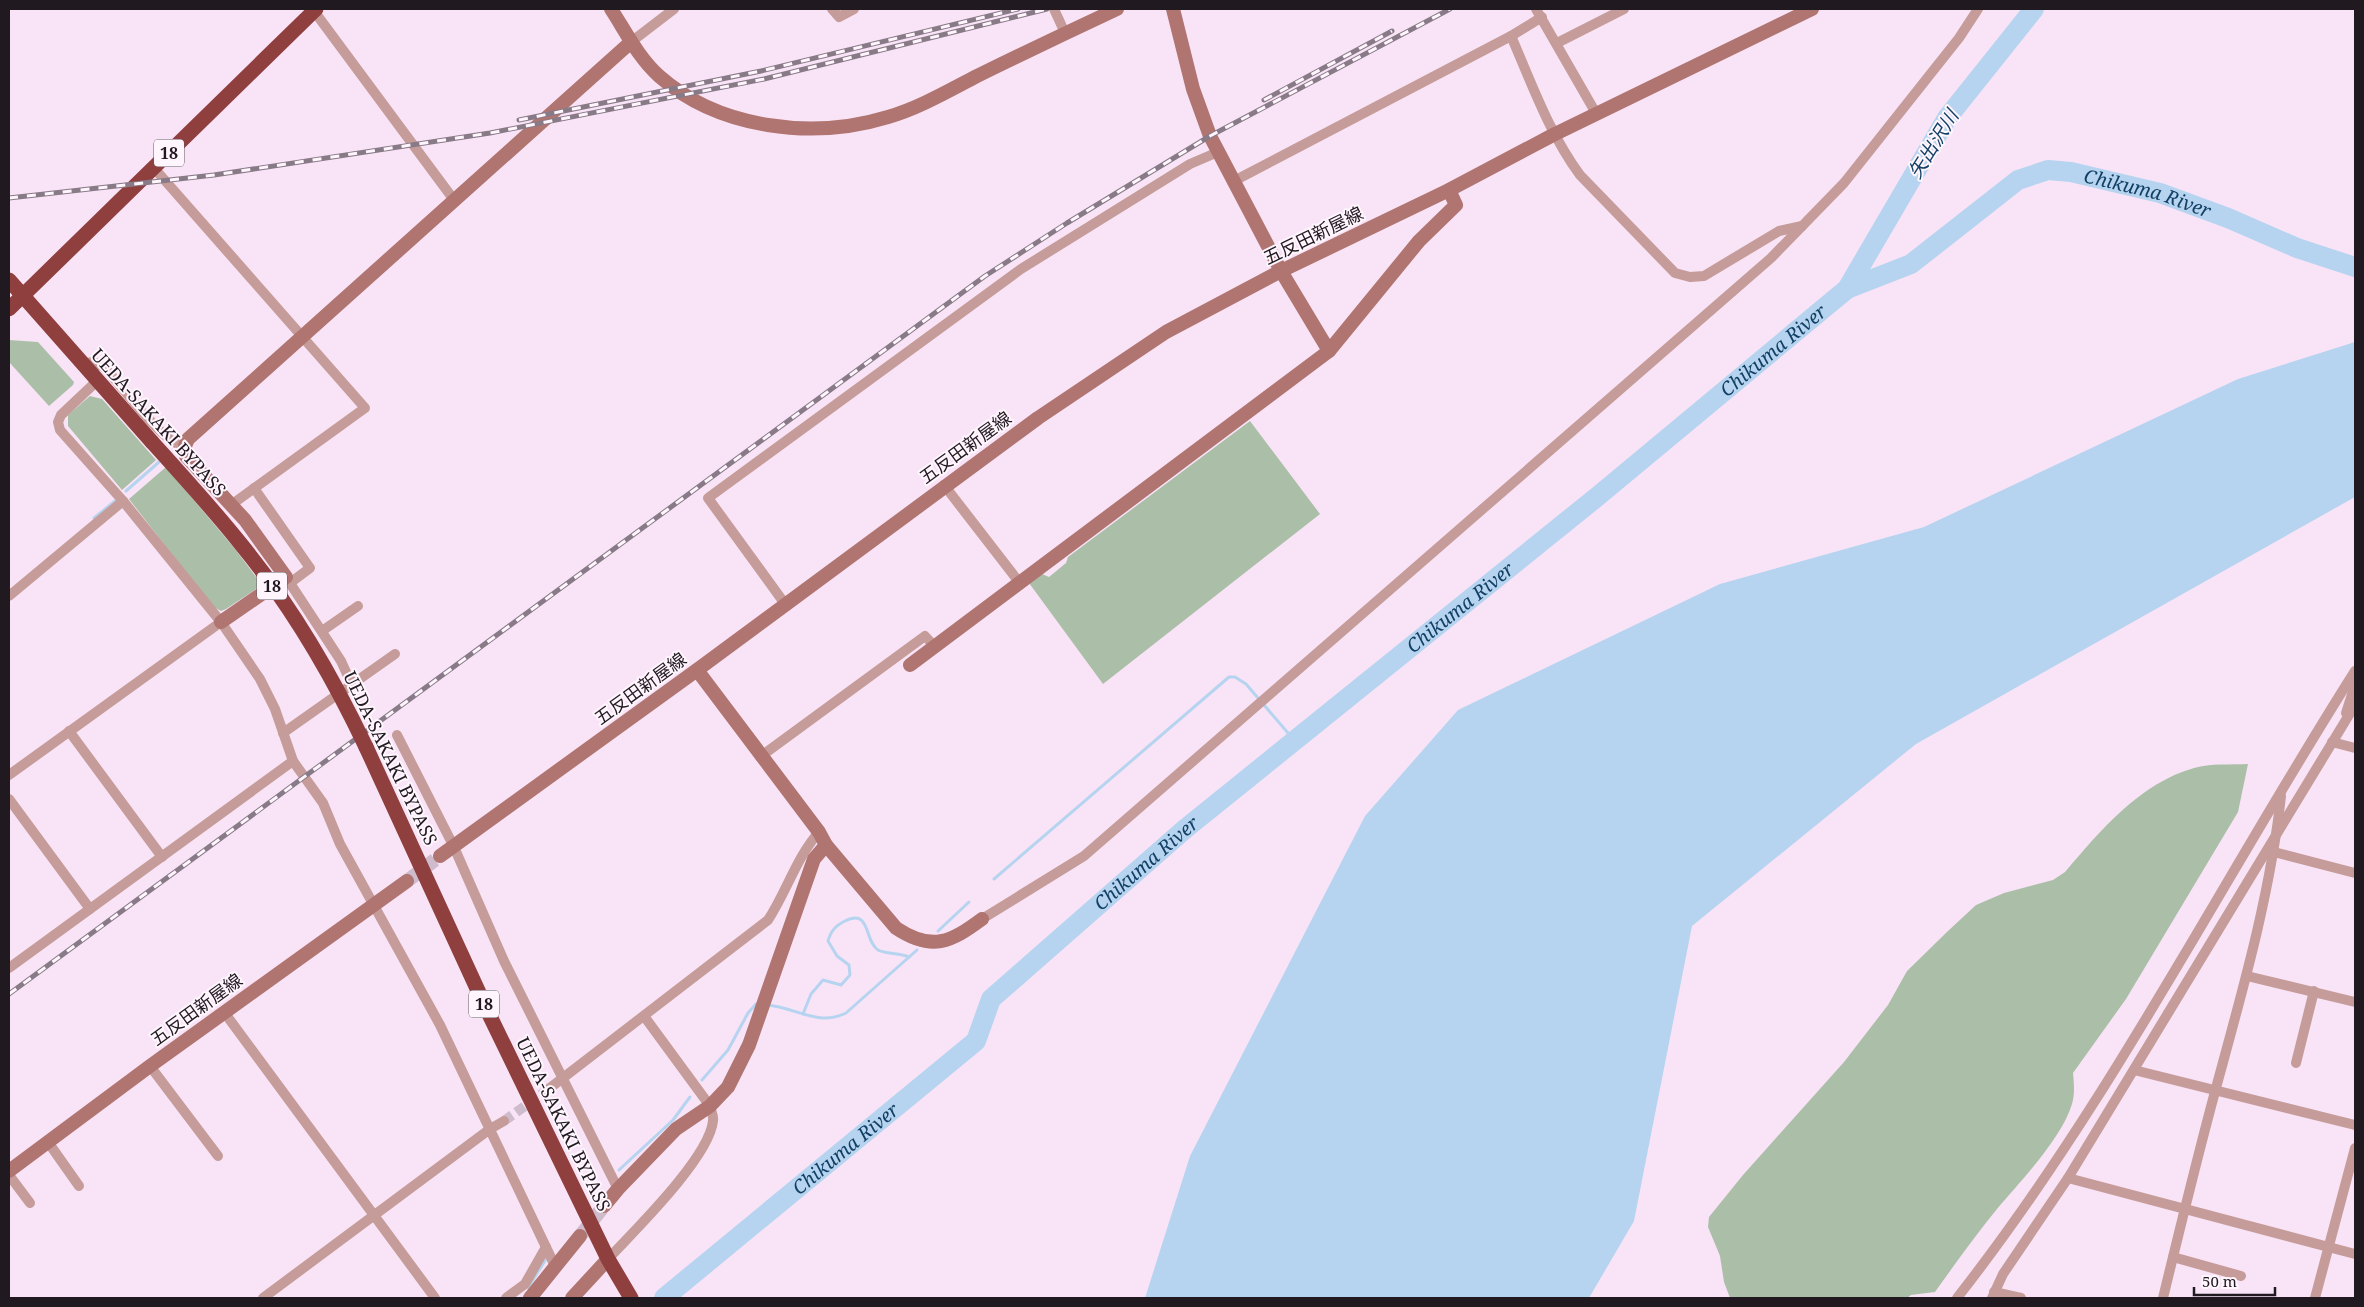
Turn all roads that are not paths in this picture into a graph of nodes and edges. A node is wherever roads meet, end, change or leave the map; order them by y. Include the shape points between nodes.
1 (611, 9) edge
2 (674, 9) edge
3 (832, 9) edge
4 (854, 9) edge
5 (1054, 9) edge
6 (1117, 9) edge
7 (1173, 9) edge
8 (1624, 9) edge
9 (1812, 9) edge
10 (1978, 9) edge
11 (315, 10) edge
12 (1539, 13) edge
13 (1065, 33) junction
14 (1511, 36) junction
15 (631, 42) junction
16 (1557, 44) junction
17 (1597, 115) junction
18 (1553, 135) junction
19 (1218, 152) junction
20 (154, 168) junction
21 (1232, 182) junction
22 (1449, 190) junction
23 (454, 200) junction
24 (1802, 226) junction
25 (1281, 271) junction
26 (9, 280) edge
27 (21, 296) junction
28 (9, 309) edge
29 (301, 336) junction
30 (1329, 351) junction
31 (82, 364) junction
32 (97, 381) junction
33 (185, 446) junction
34 (944, 485) junction
35 (254, 488) junction
36 (123, 501) junction
37 (231, 505) junction
38 (288, 580) junction
39 (1019, 582) junction
40 (9, 596) edge
41 (785, 604) junction
42 (358, 606) dead end
43 (221, 622) junction
44 (322, 631) junction
45 (934, 647) junction
46 (395, 654) dead end
47 (910, 665) dead end
48 (697, 670) junction
49 (2355, 671) edge
50 (352, 685) junction
51 (2355, 685) edge
52 (2355, 705) edge
53 (2341, 726) junction
54 (69, 731) junction
55 (282, 733) junction
56 (397, 735) dead end
57 (2332, 742) junction
58 (2355, 748) edge
59 (760, 756) junction
60 (293, 762) junction
61 (9, 775) edge
62 (2281, 792) junction
63 (9, 798) edge
64 (819, 832) junction
65 (2276, 834) junction
66 (826, 845) junction
67 (454, 847) junction
68 (2274, 852) junction
69 (440, 856) tunnel mouth
70 (162, 857) junction
71 (2355, 873) edge
72 (407, 881) tunnel mouth
73 (374, 905) junction
74 (90, 909) junction
75 (982, 919) joint
76 (9, 968) edge
77 (2247, 976) junction
78 (2314, 991) junction
79 (2355, 1002) edge
80 (224, 1012) junction
81 (644, 1016) junction
82 (2296, 1063) dead end
83 (150, 1066) junction
84 (2134, 1070) junction
85 (562, 1079) junction
86 (2215, 1090) junction
87 (546, 1091) tunnel mouth
88 (710, 1106) junction
89 (504, 1121) tunnel mouth
90 (2355, 1126) edge
91 (490, 1129) junction
92 (48, 1142) junction
93 (2355, 1148) edge
94 (218, 1156) dead end
95 (9, 1171) edge
96 (9, 1175) edge
97 (2068, 1178) junction
98 (79, 1186) dead end
99 (618, 1189) junction
100 (30, 1203) dead end
101 (604, 1206) tunnel mouth
102 (2185, 1208) junction
103 (374, 1217) junction
104 (580, 1236) tunnel mouth
105 (546, 1247) junction
106 (2329, 1247) junction
107 (2355, 1254) edge
108 (2173, 1257) junction
109 (608, 1259) junction
110 (555, 1266) junction
111 (2242, 1276) dead end
112 (1993, 1295) edge
113 (263, 1298) edge
114 (435, 1298) edge
115 (506, 1298) edge
116 (530, 1298) edge
117 (572, 1298) edge
118 (631, 1298) edge
119 (1957, 1298) edge
120 (2021, 1298) edge
121 (2162, 1298) edge
122 (2315, 1298) edge

1 - 15 street
2 - 15 street
3 - 4 street via 839,17
5 - 13 street
6 - 13 street
7 - 19 street via 1193,89
8 - 16 street
9 - 17 street, 五反田新屋線
10 - 24 street via 1881,138 1828,201
11 - 20 highway, 18
11 - 23 street
12 - 14 street
12 - 16 street
13 - 15 street via 901,113 858,124 818,127 769,125 692,100 659,75
14 - 18 street
14 - 21 street
15 - 23 street
16 - 17 street
17 - 18 street, 五反田新屋線
18 - 22 street, 五反田新屋線
18 - 24 street via 1580,175 1675,273 1682,276 1704,276 1778,231
19 - 21 street
19 - 41 street via 1190,164 1021,269 708,498
20 - 27 highway, 18
20 - 29 street
21 - 25 street
22 - 25 street, 五反田新屋線
22 - 30 street via 1456,205 1418,241
23 - 29 street
24 - 75 street via 1771,258 1084,856
25 - 30 street
25 - 34 street, 五反田新屋線 via 1166,332 1084,385
26 - 27 highway, 18
27 - 28 highway, 18
27 - 31 highway, UEDA-SAKAKI BYPASS / 18
29 - 33 street via 188,439
29 - 35 street via 365,408
30 - 39 street
31 - 32 highway, UEDA-SAKAKI BYPASS / 18
31 - 33 street via 93,362 104,367 165,437
32 - 36 street via 61,415 58,422 60,430
32 - 109 highway, UEDA-SAKAKI BYPASS / 18, bridge via 242,544 322,662 366,747 486,1008
33 - 37 street via 186,456
34 - 39 street
34 - 41 street, 五反田新屋線
35 - 37 street
35 - 38 street via 310,568
36 - 40 street
36 - 43 street
37 - 38 street
38 - 43 street
38 - 44 street
39 - 45 street
41 - 48 street, 五反田新屋線
42 - 44 street
43 - 54 street
43 - 55 street via 260,679 275,709
44 - 50 street
45 - 47 street
45 - 59 street via 925,636
46 - 50 street
48 - 59 street
48 - 67 street, 五反田新屋線
49 - 62 street
50 - 55 street
51 - 53 street
52 - 53 street
53 - 57 street
54 - 61 street
54 - 70 street
55 - 60 street
56 - 67 street
57 - 58 street
57 - 65 street
59 - 64 street
60 - 70 street
60 - 73 street via 323,802 336,837
62 - 65 street
62 - 119 street via 2142,1027 2052,1170
63 - 74 street
64 - 66 street
64 - 81 street via 806,847 768,920
65 - 68 street
65 - 84 street
66 - 75 street via 896,928 909,936 930,943 946,941
66 - 88 street via 814,859 748,1045 728,1087
67 - 69 street, 五反田新屋線
67 - 85 street via 504,961
68 - 71 street
68 - 77 street
70 - 74 street
72 - 73 street, 五反田新屋線
73 - 80 street, 五反田新屋線
73 - 91 street via 440,1025
74 - 76 street
77 - 78 street
77 - 86 street
78 - 79 street
78 - 82 street
80 - 83 street, 五反田新屋線
80 - 103 street
81 - 85 street
81 - 88 street
83 - 92 street, 五反田新屋線
83 - 94 street
84 - 86 street
84 - 97 street
85 - 87 street
85 - 99 street
86 - 90 street
86 - 102 street
88 - 99 street via 676,1129
88 - 109 street via 713,1122 694,1160 671,1191
89 - 91 street
91 - 103 street
91 - 105 street
92 - 95 street, 五反田新屋線
92 - 98 street
93 - 106 street
96 - 100 street
97 - 102 street
97 - 112 street via 2003,1274
99 - 101 street
102 - 106 street
102 - 108 street
103 - 113 street
103 - 114 street
104 - 110 street
105 - 110 street
105 - 115 street via 525,1284
106 - 107 street
106 - 122 street
108 - 111 street
108 - 121 street
109 - 117 street
109 - 118 highway, UEDA-SAKAKI BYPASS / 18
110 - 116 street
112 - 120 street

